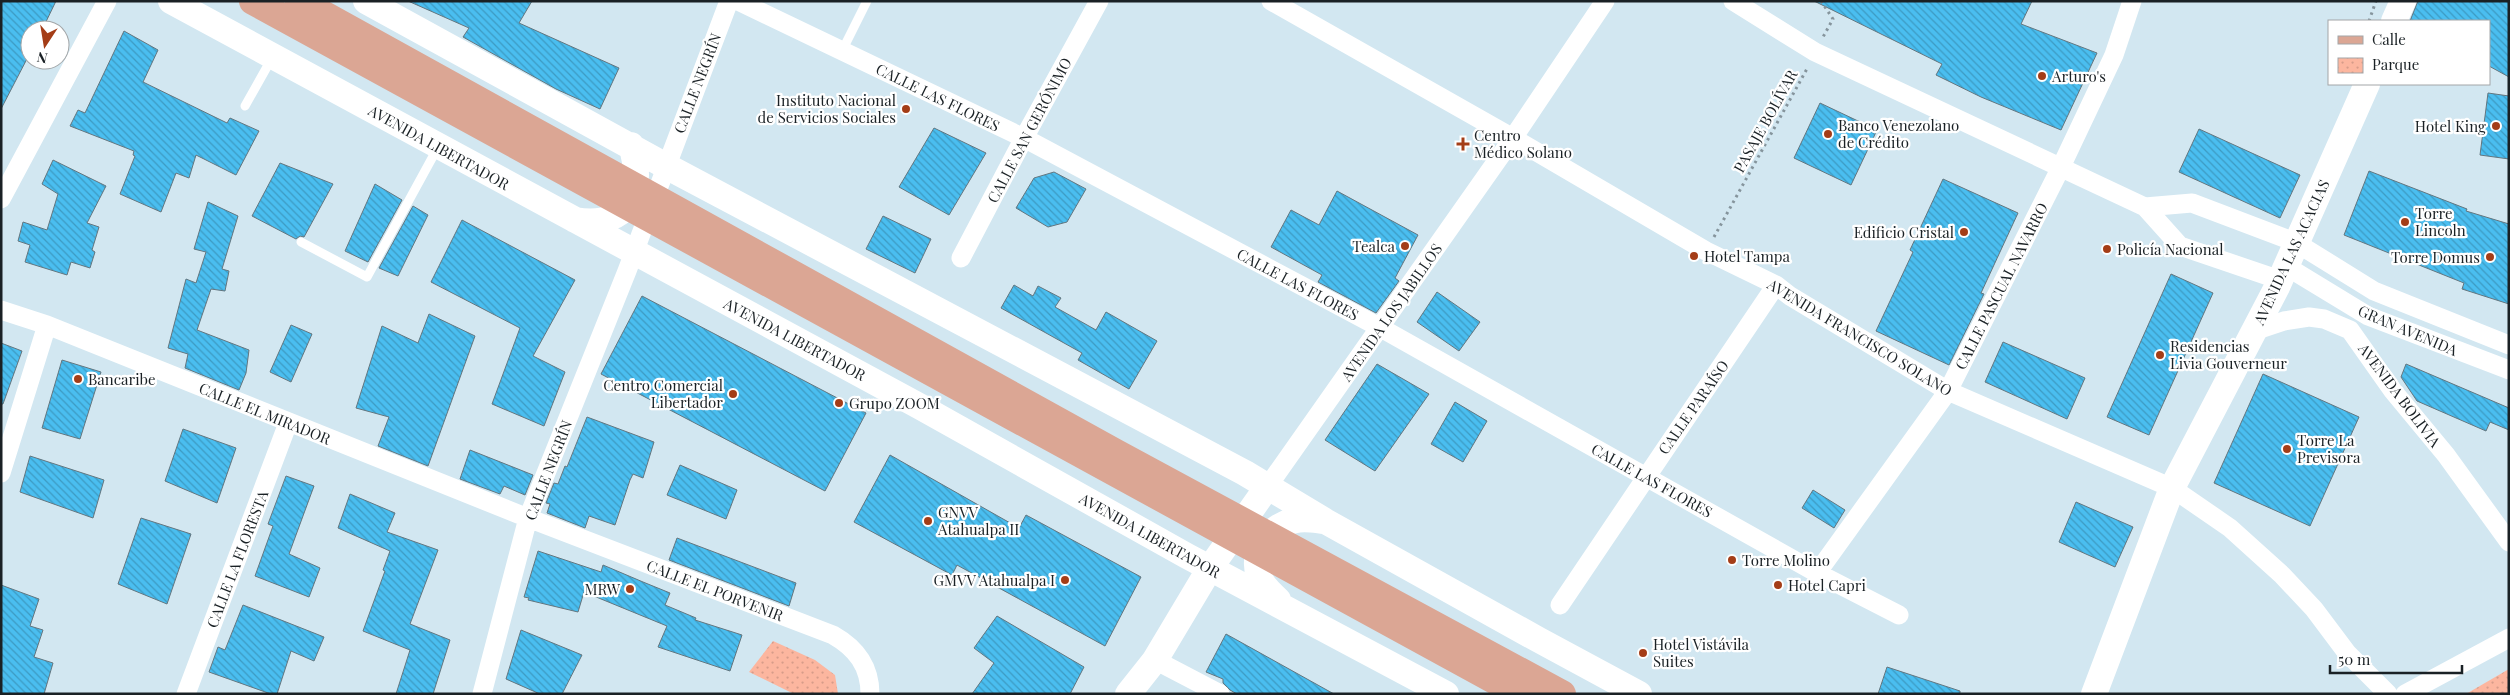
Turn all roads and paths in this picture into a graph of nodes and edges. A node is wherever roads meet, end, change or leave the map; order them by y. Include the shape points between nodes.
1 (107, 1) edge
2 (253, 1) edge
3 (300, 1) edge
4 (366, 1) edge
5 (729, 1) edge
6 (738, 1) edge
7 (867, 1) edge
8 (1099, 1) edge
9 (1271, 1) edge
10 (1605, 1) edge
11 (1733, 1) edge
12 (1821, 1) edge
13 (2132, 1) edge
14 (2403, 1) edge
15 (173, 2) edge
16 (2394, 20) edge
17 (842, 51) junction
18 (1815, 52) junction
19 (272, 57) junction
20 (2367, 85) edge
21 (245, 106) dead end
22 (1024, 138) junction
23 (1513, 138) junction
24 (631, 145) junction
25 (438, 146) junction
26 (666, 166) junction
27 (2060, 169) junction
28 (1, 199) edge
29 (2145, 207) junction
30 (572, 219) junction
31 (301, 242) dead end
32 (2296, 243) junction
33 (1706, 251) junction
34 (635, 252) junction
35 (961, 258) dead end
36 (2283, 273) junction
37 (1776, 285) junction
38 (1, 310) edge
39 (47, 325) junction
40 (1381, 328) junction
41 (2254, 331) junction
42 (2509, 345) edge
43 (2509, 370) edge
44 (1948, 391) junction
45 (288, 423) junction
46 (1, 473) edge
47 (1645, 476) junction
48 (2172, 488) junction
49 (1264, 491) junction
50 (528, 518) junction
51 (1325, 521) junction
52 (2509, 542) edge
53 (1213, 563) junction
54 (1816, 573) junction
55 (1275, 598) junction
56 (1560, 605) dead end
57 (1899, 615) dead end
58 (2509, 638) edge
59 (1155, 660) junction
60 (186, 694) edge
61 (482, 694) edge
62 (870, 694) edge
63 (1128, 694) edge
64 (1220, 694) edge
65 (1446, 694) edge
66 (1520, 694) edge
67 (1562, 694) edge
68 (1639, 694) edge
69 (2094, 694) edge
70 (2388, 694) edge
71 (2405, 694) edge

1 - 28 street
2 - 66 main road
3 - 67 main road via 1116,453
4 - 24 main road
5 - 26 street, CALLE NEGRÍN
6 - 17 street, CALLE LAS FLORES
7 - 17 lane
8 - 22 street, CALLE SAN GERÓNIMO
9 - 23 street, AVENIDA FRANCISCO SOLANO
10 - 23 street, AVENIDA LOS JABILLOS
11 - 18 street
12 - 18 path, PASAJE BOLÍVAR via 1833,19
13 - 27 street, CALLE PASCUAL NAVARRO via 2114,55
14 - 16 main road
15 - 19 main road, AVENIDA LIBERTADOR
17 - 22 street, CALLE LAS FLORES
18 - 27 street
18 - 33 path, PASAJE BOLÍVAR
19 - 21 lane
19 - 25 main road, AVENIDA LIBERTADOR
20 - 32 main road, AVENIDA LAS ACACIAS
22 - 35 street, CALLE SAN GERÓNIMO
22 - 40 street, CALLE LAS FLORES
23 - 33 street, AVENIDA FRANCISCO SOLANO
23 - 40 street, AVENIDA LOS JABILLOS
24 - 26 main road
24 - 30 main road via 637,174 628,205 620,214 601,222
25 - 30 main road, AVENIDA LIBERTADOR
25 - 31 lane via 367,276
26 - 34 street, CALLE NEGRÍN
26 - 49 main road
27 - 29 street
27 - 44 street, CALLE PASCUAL NAVARRO
29 - 32 street, GRAN AVENIDA via 2192,203
29 - 36 street, GRAN AVENIDA via 2180,246
30 - 34 main road, AVENIDA LIBERTADOR
32 - 36 main road, AVENIDA LAS ACACIAS
32 - 42 street, GRAN AVENIDA via 2374,291
33 - 37 street, AVENIDA FRANCISCO SOLANO
34 - 50 street, CALLE NEGRÍN
34 - 53 main road, AVENIDA LIBERTADOR
36 - 41 main road, AVENIDA LAS ACACIAS
36 - 43 street, GRAN AVENIDA via 2368,316
37 - 44 street, AVENIDA FRANCISCO SOLANO
37 - 47 street, CALLE PARAÍSO
38 - 39 street, CALLE EL MIRADOR
39 - 45 street, CALLE EL MIRADOR
39 - 46 street
40 - 47 street, CALLE LAS FLORES
40 - 49 street, AVENIDA LOS JABILLOS
41 - 48 main road, AVENIDA LAS ACACIAS
41 - 52 street, AVENIDA BOLIVIA via 2309,317 2324,319 2350,330
44 - 48 street, AVENIDA FRANCISCO SOLANO
44 - 54 street, CALLE PASCUAL NAVARRO
45 - 50 street, CALLE EL MIRADOR
45 - 60 street, CALLE LA FLORESTA
47 - 54 street, CALLE LAS FLORES
47 - 56 street, CALLE PARAÍSO
48 - 69 main road, AVENIDA LAS ACACIAS
48 - 70 street, AVENIDA FRANCISCO SOLANO via 2230,528 2282,574 2346,653
49 - 51 main road
49 - 53 main road
50 - 61 street, CALLE NEGRÍN
50 - 62 street, CALLE EL PORVENIR via 833,635 846,642 866,667
51 - 55 main road via 1298,519 1275,529 1261,545 1256,567 1260,579
51 - 68 main road
53 - 55 main road, AVENIDA LIBERTADOR
53 - 59 main road
54 - 57 street, CALLE LAS FLORES
55 - 65 main road, AVENIDA LIBERTADOR
58 - 71 street
59 - 63 main road
59 - 64 street

